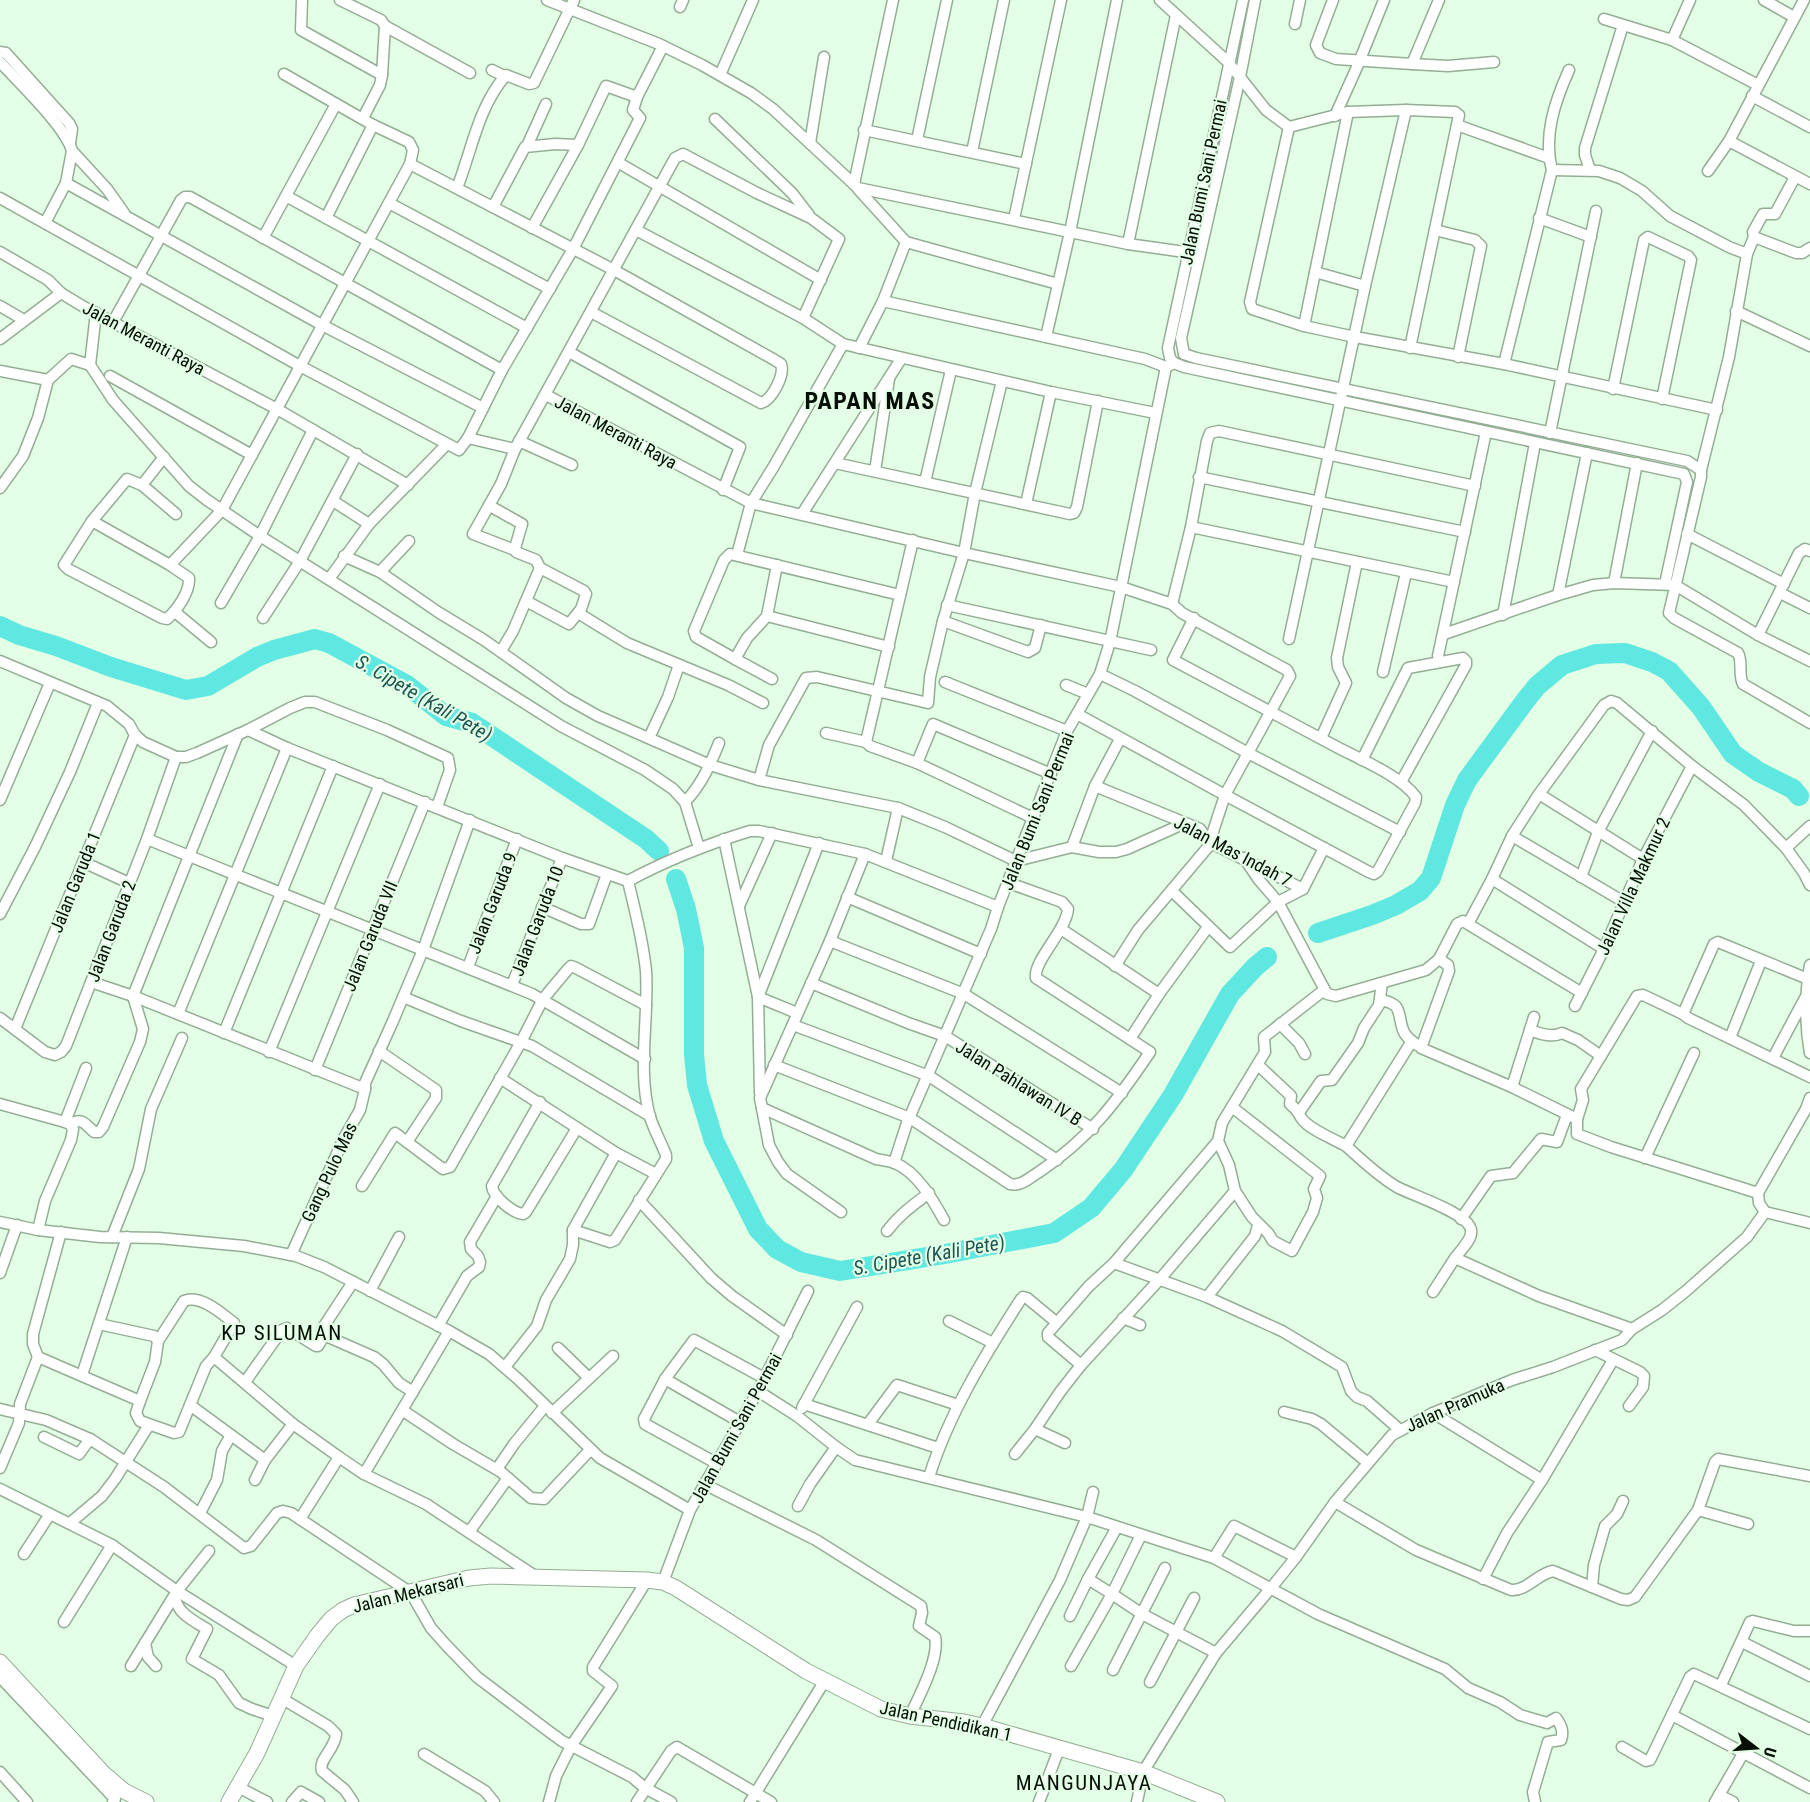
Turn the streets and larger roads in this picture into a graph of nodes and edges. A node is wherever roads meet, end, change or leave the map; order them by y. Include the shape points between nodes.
1 (302, 0) edge
2 (340, 0) edge
3 (547, 0) edge
4 (753, 0) edge
5 (893, 0) edge
6 (947, 0) edge
7 (1004, 0) edge
8 (1060, 0) edge
9 (1117, 0) edge
10 (1160, 0) edge
11 (1255, 0) edge
12 (1300, 0) edge
13 (1333, 0) edge
14 (1384, 0) edge
15 (1439, 0) edge
16 (1690, 0) edge
17 (1764, 0) edge
18 (1804, 0) edge
19 (572, 5) edge
20 (1242, 5) edge
21 (1176, 15) junction
22 (1794, 17) junction
23 (1604, 19) dead end
24 (1251, 20) junction
25 (1295, 24) dead end
26 (1623, 25) junction
27 (385, 26) junction
28 (1672, 40) junction
29 (663, 46) junction
30 (0, 52) edge
31 (824, 57) dead end
32 (0, 62) edge
33 (1228, 62) junction
34 (1359, 62) junction
35 (1494, 62) dead end
36 (1412, 64) junction
37 (492, 70) dead end
38 (1569, 70) dead end
39 (470, 73) dead end
40 (284, 74) dead end
41 (382, 75) junction
42 (720, 75) junction
43 (504, 76) junction
44 (1240, 77) junction
45 (1758, 85) junction
46 (1752, 96) junction
47 (637, 97) junction
48 (336, 104) junction
49 (546, 104) dead end
50 (1406, 110) junction
51 (1348, 112) junction
52 (1335, 116) junction
53 (363, 118) junction
54 (716, 118) dead end
55 (373, 124) junction
56 (1457, 125) junction
57 (1289, 127) junction
58 (1810, 127) edge
59 (864, 130) junction
60 (917, 140) junction
61 (1729, 141) junction
62 (810, 143) junction
63 (578, 145) junction
64 (527, 146) junction
65 (71, 147) junction
66 (972, 152) junction
67 (619, 163) junction
68 (410, 164) junction
69 (1026, 164) junction
70 (1551, 164) junction
71 (1590, 170) junction
72 (1708, 171) dead end
73 (1795, 177) junction
74 (66, 183) junction
75 (1810, 184) edge
76 (856, 186) junction
77 (659, 187) junction
78 (457, 188) junction
79 (286, 196) junction
80 (0, 198) edge
81 (389, 203) junction
82 (493, 207) junction
83 (1596, 212) dead end
84 (126, 216) junction
85 (326, 218) junction
86 (811, 218) junction
87 (1014, 219) junction
88 (1539, 219) junction
89 (45, 223) junction
90 (532, 228) junction
91 (636, 230) junction
92 (1435, 230) junction
93 (1070, 232) junction
94 (160, 235) junction
95 (1590, 237) junction
96 (1754, 237) junction
97 (263, 238) junction
98 (368, 241) junction
99 (906, 242) junction
100 (1128, 244) junction
101 (1810, 248) edge
102 (573, 249) junction
103 (0, 252) edge
104 (1188, 253) junction
105 (1199, 254) junction
106 (1747, 254) junction
107 (614, 270) junction
108 (1315, 273) junction
109 (138, 277) junction
110 (821, 280) junction
111 (345, 283) junction
112 (1058, 284) junction
113 (1365, 286) junction
114 (550, 289) junction
115 (61, 293) junction
116 (883, 301) junction
117 (0, 306) edge
118 (1736, 311) junction
119 (591, 312) junction
120 (96, 313) junction
121 (803, 318) junction
122 (24, 320) junction
123 (113, 322) junction
124 (322, 325) junction
125 (1304, 326) junction
126 (526, 328) junction
127 (1046, 337) junction
128 (1355, 337) junction
129 (0, 339) edge
130 (843, 344) junction
131 (1809, 346) edge
132 (859, 348) junction
133 (1410, 348) junction
134 (569, 352) junction
135 (1184, 354) junction
136 (1458, 357) junction
137 (900, 359) junction
138 (1504, 364) junction
139 (90, 365) junction
140 (1170, 365) junction
141 (300, 366) junction
142 (502, 370) junction
143 (951, 370) junction
144 (0, 371) edge
145 (110, 376) dead end
146 (890, 376) junction
147 (1562, 377) junction
148 (48, 380) junction
149 (1002, 381) junction
150 (1613, 389) junction
151 (1344, 390) junction
152 (1051, 392) junction
153 (546, 395) junction
154 (1662, 399) junction
155 (1098, 401) junction
156 (1341, 402) junction
157 (483, 408) junction
158 (277, 409) junction
159 (1717, 410) junction
160 (1155, 413) junction
161 (313, 430) junction
162 (1486, 432) junction
163 (1550, 433) junction
164 (468, 438) junction
165 (1535, 442) junction
166 (447, 444) junction
167 (517, 445) junction
168 (1587, 453) junction
169 (357, 454) junction
170 (252, 455) junction
171 (1329, 456) junction
172 (164, 457) junction
173 (835, 463) junction
174 (1637, 463) junction
175 (572, 465) dead end
176 (1701, 470) junction
177 (875, 471) junction
178 (1199, 477) junction
179 (925, 482) junction
180 (142, 485) junction
181 (408, 485) junction
182 (1475, 486) junction
183 (0, 488) edge
184 (723, 490) junction
185 (975, 493) junction
186 (333, 501) junction
187 (1319, 502) junction
188 (751, 503) junction
189 (1026, 504) junction
190 (490, 506) junction
191 (222, 510) junction
192 (176, 514) dead end
193 (802, 514) junction
194 (92, 521) junction
195 (369, 524) junction
196 (1191, 527) junction
197 (1465, 532) junction
198 (1687, 534) junction
199 (260, 536) junction
200 (913, 540) junction
201 (409, 541) dead end
202 (515, 550) junction
203 (1810, 551) edge
204 (1309, 552) junction
205 (964, 553) junction
206 (737, 555) junction
207 (344, 556) junction
208 (300, 561) junction
209 (1357, 562) junction
210 (170, 565) junction
211 (777, 565) junction
212 (540, 568) junction
213 (380, 572) junction
214 (1406, 573) junction
215 (329, 579) junction
216 (1454, 582) junction
217 (1614, 583) junction
218 (1670, 585) junction
219 (1121, 587) junction
220 (1782, 588) junction
221 (1558, 594) junction
222 (900, 595) junction
223 (526, 601) junction
224 (222, 603) dead end
225 (1172, 604) junction
226 (947, 605) junction
227 (1810, 608) edge
228 (175, 612) junction
229 (578, 613) junction
230 (1503, 615) junction
231 (767, 616) junction
232 (263, 618) dead end
233 (1194, 618) junction
234 (943, 621) junction
235 (1041, 626) junction
236 (1444, 634) junction
237 (1758, 635) junction
238 (1289, 639) dead end
239 (211, 642) dead end
240 (1110, 642) junction
241 (889, 647) junction
242 (1151, 650) dead end
243 (501, 651) junction
244 (1438, 656) dead end
245 (735, 659) junction
246 (0, 661) edge
247 (1810, 661) edge
248 (679, 665) junction
249 (1383, 672) dead end
250 (1100, 674) junction
251 (772, 679) dead end
252 (945, 682) dead end
253 (50, 683) junction
254 (1066, 685) dead end
255 (878, 690) junction
256 (1088, 693) junction
257 (98, 703) junction
258 (763, 703) dead end
259 (1270, 712) junction
260 (1077, 714) junction
261 (1810, 723) edge
262 (1067, 731) junction
263 (1652, 731) junction
264 (243, 732) junction
265 (826, 733) dead end
266 (135, 735) junction
267 (649, 738) junction
268 (1321, 738) junction
269 (1120, 739) junction
270 (719, 742) dead end
271 (867, 742) junction
272 (287, 748) junction
273 (1248, 753) junction
274 (176, 757) junction
275 (1362, 760) junction
276 (917, 763) junction
277 (710, 765) junction
278 (333, 766) junction
279 (1692, 766) junction
280 (1051, 774) junction
281 (759, 780) junction
282 (1401, 782) junction
283 (380, 784) junction
284 (1095, 786) junction
285 (1539, 794) junction
286 (1225, 795) junction
287 (0, 800) edge
288 (425, 802) junction
289 (685, 802) junction
290 (437, 807) junction
291 (898, 808) junction
292 (1033, 818) junction
293 (470, 820) junction
294 (1185, 823) junction
295 (1810, 826) edge
296 (1400, 832) junction
297 (1598, 832) junction
298 (772, 833) junction
299 (1512, 836) junction
300 (147, 839) junction
301 (517, 839) junction
302 (724, 839) junction
303 (1209, 842) junction
304 (819, 843) junction
305 (1072, 847) junction
306 (699, 848) junction
307 (1324, 848) junction
308 (1786, 848) junction
309 (865, 854) junction
310 (190, 856) junction
311 (562, 858) junction
312 (1244, 858) junction
313 (1643, 859) junction
314 (886, 861) junction
315 (1016, 861) junction
316 (83, 862) junction
317 (236, 874) junction
318 (608, 874) junction
319 (1581, 877) junction
320 (1492, 879) junction
321 (628, 881) junction
322 (129, 883) junction
323 (1009, 883) junction
324 (1810, 885) edge
325 (1303, 889) junction
326 (1172, 891) junction
327 (282, 894) junction
328 (847, 897) junction
329 (1278, 902) junction
330 (1624, 902) junction
331 (739, 906) junction
332 (542, 907) junction
333 (998, 907) junction
334 (327, 911) junction
335 (0, 914) edge
336 (1469, 922) junction
337 (1208, 927) junction
338 (373, 929) junction
339 (1061, 929) junction
340 (830, 941) junction
341 (1604, 949) junction
342 (423, 950) junction
343 (981, 954) junction
344 (1439, 959) junction
345 (1761, 961) junction
346 (1810, 965) edge
347 (1114, 966) junction
348 (468, 967) junction
349 (1808, 979) junction
350 (91, 982) junction
351 (811, 983) junction
352 (1382, 983) junction
353 (512, 985) junction
354 (1324, 990) junction
355 (1582, 993) junction
356 (964, 994) junction
357 (1159, 994) junction
358 (133, 996) junction
359 (1807, 996) junction
360 (758, 997) junction
361 (403, 998) junction
362 (543, 999) junction
363 (1381, 1000) junction
364 (645, 1005) junction
365 (1575, 1006) dead end
366 (798, 1013) junction
367 (178, 1014) junction
368 (1683, 1014) junction
369 (1534, 1017) dead end
370 (0, 1018) edge
371 (1280, 1024) junction
372 (793, 1025) junction
373 (15, 1029) junction
374 (1530, 1030) junction
375 (224, 1033) junction
376 (945, 1036) junction
377 (182, 1038) dead end
378 (1730, 1038) junction
379 (1130, 1039) junction
380 (521, 1042) junction
381 (1416, 1045) junction
382 (269, 1052) junction
383 (379, 1052) junction
384 (1694, 1053) dead end
385 (1810, 1053) edge
386 (1305, 1054) dead end
387 (1601, 1056) junction
388 (1773, 1058) junction
389 (645, 1059) junction
390 (774, 1065) junction
391 (1258, 1065) junction
392 (86, 1068) dead end
393 (315, 1070) junction
394 (929, 1076) junction
395 (1810, 1077) edge
396 (500, 1078) junction
397 (1512, 1087) junction
398 (365, 1089) junction
399 (1122, 1093) junction
400 (1810, 1098) edge
401 (540, 1102) junction
402 (761, 1103) junction
403 (0, 1104) edge
404 (1232, 1107) junction
405 (1300, 1111) junction
406 (650, 1116) junction
407 (1572, 1117) junction
408 (910, 1118) junction
409 (67, 1123) junction
410 (577, 1128) junction
411 (1093, 1129) junction
412 (1218, 1141) junction
413 (407, 1142) junction
414 (1346, 1146) junction
415 (616, 1153) junction
416 (1645, 1158) junction
417 (1057, 1160) junction
418 (894, 1163) junction
419 (656, 1174) junction
420 (362, 1186) dead end
421 (1235, 1191) junction
422 (929, 1193) junction
423 (1758, 1193) junction
424 (497, 1196) junction
425 (639, 1200) junction
426 (841, 1212) dead end
427 (1765, 1212) junction
428 (1461, 1219) junction
429 (944, 1220) dead end
430 (0, 1222) edge
431 (1810, 1223) edge
432 (17, 1225) junction
433 (1258, 1225) junction
434 (38, 1230) junction
435 (573, 1230) junction
436 (886, 1231) dead end
437 (61, 1232) junction
438 (112, 1237) junction
439 (127, 1237) junction
440 (399, 1237) dead end
441 (291, 1255) junction
442 (1455, 1258) junction
443 (1114, 1263) junction
444 (0, 1273) edge
445 (1160, 1279) junction
446 (353, 1282) junction
447 (370, 1291) junction
448 (808, 1291) dead end
449 (1433, 1292) dead end
450 (1207, 1297) junction
451 (857, 1307) dead end
452 (1123, 1318) junction
453 (949, 1321) dead end
454 (1056, 1322) junction
455 (99, 1324) junction
456 (1140, 1325) dead end
457 (438, 1326) junction
458 (1632, 1329) junction
459 (449, 1331) junction
460 (787, 1335) junction
461 (324, 1336) junction
462 (158, 1341) junction
463 (993, 1343) junction
464 (558, 1348) dead end
465 (1595, 1350) junction
466 (613, 1356) dead end
467 (38, 1357) junction
468 (214, 1357) junction
469 (1613, 1360) junction
470 (1081, 1365) junction
471 (506, 1367) junction
472 (82, 1375) junction
473 (589, 1378) junction
474 (764, 1378) junction
475 (665, 1379) junction
476 (245, 1382) junction
477 (758, 1391) junction
478 (413, 1392) junction
479 (140, 1401) junction
480 (804, 1404) junction
481 (190, 1405) junction
482 (958, 1405) junction
483 (1629, 1406) dead end
484 (0, 1408) edge
485 (549, 1409) junction
486 (402, 1410) junction
487 (1284, 1412) dead end
488 (1433, 1413) junction
489 (20, 1414) junction
490 (797, 1416) junction
491 (740, 1422) junction
492 (293, 1424) junction
493 (868, 1424) junction
494 (149, 1425) junction
495 (1035, 1429) junction
496 (1400, 1430) junction
497 (231, 1435) junction
498 (44, 1437) dead end
499 (90, 1439) junction
500 (1065, 1443) dead end
501 (836, 1447) junction
502 (938, 1448) junction
503 (590, 1450) junction
504 (1014, 1454) dead end
505 (339, 1457) junction
506 (265, 1460) junction
507 (125, 1462) junction
508 (716, 1463) junction
509 (1368, 1463) junction
510 (0, 1468) edge
511 (497, 1469) junction
512 (364, 1474) junction
513 (1810, 1476) edge
514 (929, 1477) junction
515 (508, 1478) junction
516 (255, 1480) dead end
517 (1542, 1480) junction
518 (704, 1484) junction
519 (0, 1489) edge
520 (1093, 1492) dead end
521 (1623, 1501) dead end
522 (1335, 1502) junction
523 (798, 1506) dead end
524 (690, 1510) junction
525 (1698, 1510) junction
526 (200, 1513) junction
527 (50, 1514) junction
528 (1088, 1517) junction
529 (300, 1519) junction
530 (70, 1523) junction
531 (1748, 1524) dead end
532 (1118, 1527) junction
533 (469, 1532) junction
534 (1141, 1535) junction
535 (112, 1545) junction
536 (209, 1551) dead end
537 (24, 1554) dead end
538 (1296, 1557) junction
539 (1214, 1558) junction
540 (1166, 1568) dead end
541 (535, 1576) junction
542 (1088, 1579) junction
543 (1483, 1579) junction
544 (655, 1581) junction
545 (1592, 1587) junction
546 (1271, 1588) junction
547 (411, 1593) junction
548 (176, 1594) junction
549 (1112, 1594) junction
550 (1194, 1598) dead end
551 (1142, 1614) junction
552 (1070, 1616) dead end
553 (64, 1622) dead end
554 (1176, 1631) junction
555 (1810, 1631) edge
556 (1742, 1642) junction
557 (146, 1643) junction
558 (1216, 1653) junction
559 (0, 1662) edge
560 (131, 1666) dead end
561 (156, 1666) dead end
562 (296, 1666) junction
563 (1071, 1666) dead end
564 (1113, 1670) dead end
565 (1810, 1676) edge
566 (0, 1677) edge
567 (824, 1682) junction
568 (1150, 1682) dead end
569 (1721, 1685) junction
570 (281, 1698) junction
571 (1672, 1715) junction
572 (273, 1716) junction
573 (910, 1716) junction
574 (982, 1726) junction
575 (1810, 1729) edge
576 (571, 1746) junction
577 (1622, 1747) dead end
578 (1059, 1749) junction
579 (1744, 1752) junction
580 (424, 1754) dead end
581 (0, 1772) edge
582 (1143, 1772) junction
583 (238, 1787) junction
584 (645, 1788) junction
585 (1810, 1788) edge
586 (752, 1797) edge
587 (1717, 1798) edge
588 (27, 1802) edge
589 (113, 1802) edge
590 (146, 1802) edge
591 (229, 1802) edge
592 (267, 1802) edge
593 (292, 1802) edge
594 (319, 1802) edge
595 (353, 1802) edge
596 (494, 1802) edge
597 (549, 1802) edge
598 (637, 1802) edge
599 (671, 1802) edge
600 (771, 1802) edge
601 (1038, 1802) edge
602 (1137, 1802) edge
603 (1217, 1802) edge
604 (1535, 1802) edge
605 (1733, 1802) edge

1 - 41 street via 302,30
2 - 27 street via 381,20
3 - 19 street
4 - 42 street
5 - 59 street
6 - 60 street
7 - 66 street
8 - 69 street
9 - 93 street
10 - 21 street
11 - 24 street
12 - 25 street
13 - 34 street via 1317,40 1317,50 1336,59
14 - 34 street
15 - 36 street
16 - 28 street
17 - 22 street
18 - 22 street
19 - 29 street
19 - 43 street via 534,83
20 - 24 street
20 - 33 street, Jalan Bumi Sani Permai
21 - 33 street
21 - 100 street
22 - 45 street
23 - 26 street
24 - 44 street
26 - 28 street
26 - 71 street via 1585,148
27 - 39 street
27 - 41 street
28 - 45 street
29 - 42 street
29 - 47 street
30 - 65 street via 6,53 69,123
31 - 62 street
32 - 65 street
33 - 44 street
33 - 104 street, Jalan Bumi Sani Permai
34 - 36 street
34 - 52 street
35 - 36 street
37 - 43 street
38 - 70 street via 1552,118
40 - 48 street
41 - 53 street
42 - 62 street via 773,109
43 - 78 street via 479,119
44 - 57 street via 1266,110
44 - 105 street
45 - 46 street
46 - 58 street
46 - 61 street
47 - 63 street via 606,87
47 - 67 street via 633,110 640,118
48 - 53 street
48 - 79 street
49 - 64 street
50 - 51 street
50 - 56 street via 1455,112 1459,115
50 - 113 street
51 - 52 street
51 - 108 street
52 - 57 street
53 - 55 street
54 - 86 street via 792,193
55 - 68 street via 409,142 413,150
55 - 85 street
56 - 70 street
56 - 92 street
57 - 125 street via 1250,306 1257,312
59 - 60 street
59 - 76 street
60 - 66 street
61 - 72 street
61 - 73 street
62 - 76 street
63 - 64 street
63 - 90 street
64 - 82 street
65 - 74 street
65 - 84 street
66 - 69 street
67 - 77 street
67 - 102 street
68 - 78 street
68 - 81 street
69 - 87 street
70 - 71 street
70 - 88 street
71 - 106 street via 1620,178 1670,216
73 - 75 street
73 - 96 street via 1775,214 1761,216
74 - 84 street
74 - 89 street
76 - 87 street
76 - 99 street
77 - 86 street via 675,158 687,154
77 - 91 street
77 - 110 street
78 - 82 street
79 - 85 street
79 - 97 street
80 - 89 street
81 - 98 street
81 - 114 street
82 - 90 street
83 - 95 street
84 - 94 street
85 - 98 street
86 - 110 street via 839,240
87 - 93 street
88 - 95 street
88 - 138 street
89 - 109 street
90 - 102 street
91 - 107 street
91 - 121 street
92 - 133 street
92 - 136 street via 1475,240 1481,246
93 - 100 street
93 - 112 street
94 - 97 street via 181,200 190,197
94 - 109 street
94 - 124 street
95 - 147 street
96 - 101 street via 1796,253
96 - 106 street
97 - 111 street
98 - 111 street
98 - 126 street
99 - 112 street
99 - 116 street
100 - 104 street
102 - 107 street
102 - 114 street
103 - 115 street via 48,280
104 - 105 street
104 - 140 street, Jalan Bumi Sani Permai via 1168,348
105 - 135 street via 1181,338
106 - 118 street
107 - 119 street
107 - 119 street via 781,363 782,373 768,399 756,401
108 - 113 street
108 - 125 street
109 - 123 street
109 - 141 street
110 - 121 street
111 - 124 street
111 - 142 street
112 - 127 street
113 - 128 street
114 - 126 street
115 - 120 street, Jalan Meranti Raya
115 - 122 street, Jalan Meranti Raya
116 - 127 street
116 - 132 street
117 - 122 street
118 - 131 street
118 - 159 street
119 - 134 street
120 - 123 street, Jalan Meranti Raya
120 - 139 street
121 - 130 street
122 - 129 street, Jalan Meranti Raya
123 - 158 street, Jalan Meranti Raya
124 - 141 street
124 - 157 street
125 - 128 street
126 - 142 street
127 - 140 street
128 - 133 street
128 - 151 street
130 - 132 street
130 - 188 street
132 - 137 street
133 - 136 street
134 - 153 street
134 - 184 street via 740,447
135 - 140 street
135 - 151 street
136 - 138 street
137 - 143 street
137 - 146 street
138 - 147 street
139 - 148 street via 71,359
139 - 172 street via 113,400
140 - 156 street
140 - 160 street, Jalan Bumi Sani Permai
141 - 158 street
141 - 166 street
142 - 157 street
143 - 149 street
143 - 179 street
144 - 148 street
145 - 170 street
146 - 173 street
146 - 177 street
147 - 150 street
147 - 163 street
148 - 183 street via 23,456
149 - 152 street
149 - 185 street
150 - 154 street
150 - 154 street via 1644,240 1648,237 1690,260
151 - 156 street
151 - 163 street
152 - 155 street
152 - 189 street
153 - 167 street, Jalan Meranti Raya
153 - 184 street, Jalan Meranti Raya
154 - 159 street
155 - 160 street
155 - 189 street via 1074,513
156 - 162 street
156 - 171 street
157 - 164 street
158 - 161 street, Jalan Meranti Raya
158 - 170 street
159 - 176 street
160 - 219 street, Jalan Bumi Sani Permai
161 - 169 street, Jalan Meranti Raya
161 - 199 street
162 - 165 street
162 - 182 street
163 - 176 street via 1688,460
164 - 166 street via 459,450
164 - 167 street
165 - 168 street
165 - 230 street
166 - 181 street
167 - 175 street
167 - 190 street, Jalan Meranti Raya
168 - 174 street
168 - 221 street
169 - 181 street, Jalan Meranti Raya
169 - 186 street
170 - 191 street
171 - 178 street via 1219,430 1210,433
171 - 182 street
171 - 187 street
172 - 180 street
172 - 191 street via 189,486
173 - 177 street
173 - 193 street
174 - 217 street
174 - 218 street via 1686,477
176 - 198 street
177 - 179 street
178 - 187 street
178 - 196 street
179 - 185 street
180 - 192 street
180 - 194 street via 124,480
181 - 195 street
182 - 197 street
184 - 188 street, Jalan Meranti Raya
185 - 189 street
185 - 205 street
186 - 195 street
186 - 208 street
187 - 197 street
187 - 204 street
188 - 193 street, Jalan Meranti Raya
188 - 206 street
190 - 202 street via 522,524
190 - 202 street, Jalan Meranti Raya via 473,534
191 - 199 street
191 - 210 street
193 - 200 street, Jalan Meranti Raya
194 - 210 street
194 - 228 street via 65,561 66,567 162,618 167,619
195 - 207 street
196 - 204 street
196 - 225 street
197 - 216 street
198 - 218 street
198 - 220 street
199 - 208 street
199 - 224 street
200 - 205 street, Jalan Meranti Raya
200 - 222 street
201 - 213 street
202 - 212 street via 537,561
203 - 220 street via 1804,549 1799,553
204 - 209 street
204 - 238 street
205 - 219 street, Jalan Meranti Raya
205 - 226 street
206 - 211 street
206 - 245 street via 727,555 724,560 694,634
207 - 213 street
207 - 215 street
208 - 215 street
208 - 232 street
209 - 214 street
209 - 268 street via 1336,658 1346,683
210 - 228 street via 189,580
211 - 222 street
211 - 231 street
212 - 223 street
212 - 229 street via 584,591 585,600
213 - 243 street
214 - 216 street
214 - 249 street
215 - 289 street via 561,726 645,770
216 - 236 street
217 - 218 street
217 - 221 street
218 - 237 street
218 - 261 street via 1671,616 1738,653 1743,684
219 - 225 street, Jalan Meranti Raya
219 - 240 street, Jalan Bumi Sani Permai
220 - 227 street
220 - 237 street
221 - 230 street
222 - 241 street
223 - 229 street via 569,624
223 - 243 street
225 - 233 street, Jalan Meranti Raya
226 - 234 street
226 - 235 street
228 - 239 street
229 - 248 street via 627,643
230 - 236 street
231 - 241 street
231 - 245 street
233 - 259 street, Jalan Meranti Raya via 1289,673
233 - 259 street via 1173,660
234 - 235 street via 1028,652 1035,648
234 - 255 street via 928,703
235 - 240 street
236 - 244 street
237 - 247 street
240 - 242 street
240 - 250 street, Jalan Bumi Sani Permai
241 - 255 street
243 - 267 street via 566,698
245 - 251 street
246 - 253 street
248 - 258 street
248 - 267 street
250 - 256 street, Jalan Bumi Sani Permai
250 - 273 street
252 - 262 street
253 - 257 street
253 - 287 street
254 - 256 street
255 - 271 street
255 - 281 street via 806,678 769,745
256 - 260 street, Jalan Bumi Sani Permai
257 - 266 street via 116,712
257 - 335 street via 70,772
259 - 268 street
259 - 273 street
260 - 262 street, Jalan Bumi Sani Permai
260 - 269 street
262 - 280 street, Jalan Bumi Sani Permai
263 - 279 street
263 - 285 street via 1617,703 1608,701
263 - 297 street
264 - 272 street
264 - 274 street via 197,753
264 - 290 street via 310,701 377,726 448,758 450,770
264 - 310 street
265 - 271 street
266 - 274 street
266 - 316 street, Jalan Garuda 1
267 - 277 street
268 - 275 street
269 - 284 street
269 - 286 street
270 - 277 street
271 - 276 street
272 - 278 street
272 - 317 street
273 - 286 street
273 - 296 street
274 - 300 street, Jalan Garuda 2
275 - 282 street
275 - 282 street via 1408,668 1463,658 1466,664
276 - 280 street via 933,724
276 - 292 street
277 - 281 street
277 - 289 street via 697,790
278 - 283 street
278 - 327 street
279 - 308 street via 1744,805
279 - 313 street, Jalan Villa Makmur 2
280 - 292 street, Jalan Bumi Sani Permai
281 - 291 street
282 - 296 street via 1416,800
283 - 288 street
283 - 334 street
284 - 294 street, Jalan Mas Indah 7
284 - 305 street
285 - 297 street
285 - 299 street
286 - 303 street
286 - 307 street
288 - 290 street
288 - 338 street, Jalan Garuda VII
289 - 306 street
290 - 293 street
291 - 314 street
291 - 315 street
292 - 315 street, Jalan Bumi Sani Permai
293 - 301 street
293 - 342 street, Gang Pulo Mas
294 - 303 street, Jalan Mas Indah 7 via 1200,829
294 - 305 street via 1116,852
295 - 308 street
296 - 307 street via 1374,874
297 - 313 street
297 - 319 street
298 - 302 street, Jalan Bumi Sani Permai via 750,831
298 - 304 street, Jalan Bumi Sani Permai
298 - 331 street
299 - 319 street
299 - 320 street
300 - 310 street
300 - 322 street, Jalan Garuda 2
301 - 311 street
301 - 348 street, Jalan Garuda 9
302 - 306 street, Jalan Bumi Sani Permai
302 - 331 street
303 - 312 street, Jalan Mas Indah 7
303 - 326 street
304 - 309 street, Jalan Bumi Sani Permai
304 - 360 street
305 - 315 street
306 - 321 street, Jalan Bumi Sani Permai
307 - 325 street
308 - 324 street
309 - 314 street, Jalan Bumi Sani Permai
309 - 328 street
310 - 317 street
310 - 358 street
311 - 318 street
311 - 332 street, Jalan Garuda 10
312 - 325 street, Jalan Mas Indah 7
312 - 329 street
313 - 330 street, Jalan Villa Makmur 2
314 - 333 street, Jalan Bumi Sani Permai
315 - 323 street, Jalan Bumi Sani Permai
316 - 322 street
316 - 373 street, Jalan Garuda 1
317 - 327 street
317 - 367 street
318 - 321 street
318 - 332 street via 589,924
319 - 330 street
320 - 336 street
320 - 341 street
321 - 364 street via 642,940
322 - 350 street, Jalan Garuda 2
323 - 333 street, Jalan Bumi Sani Permai
323 - 339 street via 1066,905
325 - 329 street
326 - 337 street
326 - 347 street via 1138,930
327 - 334 street
327 - 375 street
328 - 340 street
328 - 343 street
329 - 337 street via 1230,947
329 - 354 street
330 - 341 street, Jalan Villa Makmur 2
331 - 360 street
332 - 353 street, Jalan Garuda 10
333 - 343 street
334 - 338 street
334 - 382 street
336 - 344 street via 1457,924
336 - 355 street
337 - 357 street
338 - 342 street
338 - 393 street, Jalan Garuda VII
339 - 347 street
339 - 379 street via 1036,970 1036,978
340 - 351 street
340 - 356 street
341 - 355 street, Jalan Villa Makmur 2
342 - 348 street
342 - 361 street, Gang Pulo Mas
343 - 356 street
344 - 352 street via 1426,970
344 - 381 street via 1448,965 1449,971
345 - 349 street
345 - 368 street via 1718,942 1714,944
345 - 378 street
346 - 349 street
347 - 357 street
348 - 353 street
349 - 359 street
350 - 358 street
350 - 373 street, Jalan Garuda 2 via 61,1052 45,1052
351 - 366 street
351 - 376 street, Jalan Pahlawan IV B
352 - 354 street via 1336,996
352 - 363 street
353 - 362 street
354 - 371 street
355 - 365 street, Jalan Villa Makmur 2
356 - 376 street
356 - 399 street
357 - 379 street
358 - 367 street
358 - 409 street via 143,1029 104,1127 94,1132 82,1121
359 - 385 street
359 - 388 street
360 - 366 street
360 - 402 street
361 - 380 street
361 - 383 street, Gang Pulo Mas
362 - 364 street via 572,966
362 - 380 street
362 - 389 street
363 - 381 street via 1396,1006 1403,1030
363 - 405 street via 1332,1080 1321,1081
364 - 389 street
366 - 372 street
367 - 375 street
368 - 378 street
368 - 387 street via 1639,994
369 - 374 street
370 - 373 street
371 - 386 street
371 - 391 street via 1264,1037 1265,1052
372 - 390 street
372 - 394 street
374 - 387 street via 1543,1035 1562,1033
374 - 397 street
375 - 382 street
376 - 394 street
376 - 411 street, Jalan Pahlawan IV B
377 - 438 street via 151,1109 139,1168
378 - 388 street
379 - 399 street via 1150,1052
380 - 396 street
380 - 406 street
381 - 397 street
381 - 414 street
382 - 393 street
383 - 398 street, Gang Pulo Mas via 364,1083
383 - 413 street via 436,1090 436,1098
384 - 416 street
387 - 407 street via 1581,1089 1583,1100
388 - 395 street
389 - 406 street
390 - 402 street
390 - 408 street
391 - 404 street
391 - 405 street via 1288,1092 1290,1104
392 - 409 street
393 - 398 street
394 - 408 street
394 - 417 street
396 - 401 street
396 - 413 street via 448,1169
397 - 407 street
398 - 441 street, Gang Pulo Mas via 360,1110
399 - 411 street
400 - 423 street
401 - 410 street
401 - 424 street via 493,1182 492,1190
402 - 418 street via 876,1159
402 - 426 street via 769,1145 777,1162
403 - 409 street
404 - 412 street via 1222,1123
404 - 433 street via 1320,1176 1314,1189 1317,1198 1313,1212 1294,1250 1273,1241
405 - 414 street via 1303,1120
406 - 419 street via 666,1155
407 - 416 street via 1581,1136
407 - 428 street via 1557,1143 1542,1139 1513,1173 1491,1176
408 - 417 street via 1010,1184 1020,1184
408 - 418 street
409 - 434 street via 73,1129 71,1140 45,1201
410 - 415 street
410 - 424 street via 523,1214 516,1213
411 - 417 street
412 - 421 street
412 - 443 street
413 - 420 street via 395,1133
414 - 428 street via 1397,1187
415 - 419 street
415 - 435 street
416 - 423 street
418 - 422 street
419 - 425 street
421 - 433 street
421 - 445 street
422 - 429 street
422 - 436 street via 902,1212
423 - 427 street
424 - 457 street via 470,1242 480,1262 478,1267 467,1275
425 - 435 street via 612,1242
425 - 460 street, Jalan Bumi Sani Permai via 711,1278
427 - 431 street
427 - 458 street, Jalan Pramuka via 1747,1237 1686,1291
428 - 442 street via 1472,1233
430 - 432 street
432 - 434 street
432 - 444 street
433 - 450 street via 1256,1236
434 - 437 street
435 - 471 street via 570,1259 546,1300 537,1326
437 - 438 street
437 - 467 street via 33,1334
438 - 439 street
439 - 441 street via 209,1242
439 - 455 street
440 - 447 street
441 - 446 street
442 - 449 street
442 - 458 street via 1539,1296
443 - 445 street
443 - 454 street
445 - 450 street
445 - 452 street
446 - 447 street
446 - 461 street via 324,1326
447 - 457 street
448 - 460 street
450 - 496 street via 1282,1331 1342,1367 1351,1391
451 - 480 street
452 - 456 street
452 - 470 street
453 - 463 street
454 - 463 street via 1023,1297
454 - 470 street via 1048,1337
455 - 462 street via 154,1336
455 - 472 street
457 - 459 street
458 - 465 street, Jalan Pramuka via 1622,1340
459 - 471 street
459 - 478 street
460 - 474 street, Jalan Bumi Sani Permai
461 - 476 street via 316,1346 285,1328
461 - 478 street via 374,1357
462 - 468 street via 184,1301 192,1299 214,1308 234,1323
462 - 479 street
463 - 482 street
464 - 473 street
465 - 469 street
465 - 488 street, Jalan Pramuka
466 - 473 street
467 - 472 street
467 - 489 street via 20,1404
468 - 476 street
468 - 481 street via 206,1366
469 - 483 street via 1644,1376 1643,1387
469 - 517 street
470 - 495 street
471 - 485 street
472 - 479 street
473 - 485 street
474 - 475 street via 694,1340
474 - 477 street, Jalan Bumi Sani Permai
475 - 491 street
475 - 508 street via 645,1424
476 - 492 street
477 - 490 street
477 - 491 street, Jalan Bumi Sani Permai
478 - 486 street
479 - 494 street via 137,1418
480 - 490 street
480 - 493 street
481 - 494 street via 179,1432
481 - 497 street
482 - 493 street via 897,1385
482 - 502 street
484 - 489 street
485 - 503 street
485 - 511 street via 520,1435
486 - 511 street
486 - 512 street
487 - 509 street via 1321,1424
488 - 496 street, Jalan Pramuka
488 - 517 street
489 - 499 street via 46,1420
489 - 510 street
490 - 501 street
491 - 508 street, Jalan Bumi Sani Permai
492 - 505 street
492 - 506 street
493 - 502 street
494 - 507 street
495 - 500 street
495 - 504 street
496 - 509 street, Jalan Pramuka
497 - 506 street
497 - 526 street via 222,1451 217,1480
498 - 499 street via 79,1454
499 - 507 street
501 - 514 street via 867,1464
501 - 523 street
502 - 514 street
503 - 515 street via 544,1499 531,1498
503 - 524 street
505 - 512 street
505 - 529 street
506 - 516 street
507 - 526 street
507 - 530 street via 102,1496
508 - 518 street, Jalan Bumi Sani Permai
509 - 522 street, Jalan Pramuka
511 - 515 street
512 - 533 street via 426,1504
513 - 525 street via 1718,1459
514 - 528 street
515 - 533 street
517 - 543 street
518 - 524 street, Jalan Bumi Sani Permai
518 - 573 street via 816,1539 921,1606 919,1626 935,1637 936,1644
519 - 527 street
520 - 528 street
521 - 545 street via 1605,1526
522 - 538 street, Jalan Pramuka
522 - 543 street via 1416,1550
524 - 544 street, Jalan Bumi Sani Permai
525 - 531 street
525 - 545 street via 1635,1597 1620,1599
526 - 529 street via 244,1548 278,1513 287,1511
527 - 530 street
527 - 537 street
528 - 532 street
528 - 574 street via 1060,1580
529 - 547 street
530 - 535 street
532 - 534 street
532 - 542 street
533 - 541 street
534 - 539 street
534 - 549 street
535 - 548 street
535 - 553 street
536 - 548 street
538 - 539 street via 1234,1526
538 - 546 street, Jalan Pramuka
539 - 546 street
540 - 551 street
541 - 544 street, Jalan Mekarsari
541 - 547 street, Jalan Mekarsari via 469,1578
542 - 549 street
542 - 552 street
543 - 545 street via 1515,1591 1553,1571
544 - 567 street, Jalan Pendidikan 1 via 676,1588
544 - 576 street, Jalan Bumi Sani Permai via 593,1667 612,1686
546 - 558 street, Jalan Pramuka
546 - 604 street via 1347,1627 1445,1669 1468,1688 1520,1715 1547,1723 1556,1718 1563,1736 1548,1742 1533,1792
547 - 562 street, Jalan Mekarsari via 343,1610 331,1619
547 - 576 street via 431,1628 477,1677
548 - 557 street
548 - 562 street
548 - 572 street via 175,1601 182,1612 207,1629 192,1659 219,1675 239,1703
549 - 551 street
549 - 563 street
550 - 554 street
551 - 554 street
551 - 564 street
554 - 558 street
554 - 568 street
555 - 556 street via 1794,1632 1753,1621 1748,1624
556 - 565 street
556 - 569 street
557 - 560 street
557 - 561 street via 148,1657
558 - 582 street, Jalan Pramuka
559 - 590 street via 104,1774 124,1791
562 - 570 street, Jalan Mekarsari
566 - 589 street via 115,1799
567 - 573 street, Jalan Pendidikan 1 via 881,1709
567 - 586 street
569 - 571 street via 1691,1675
569 - 575 street
570 - 572 street, Jalan Mekarsari
570 - 595 street via 336,1734 320,1767
571 - 577 street via 1649,1761
571 - 579 street
572 - 583 street, Jalan Mekarsari
573 - 574 street, Jalan Pendidikan 1
574 - 578 street, Jalan Pendidikan 1
576 - 584 street via 632,1777
576 - 597 street
578 - 582 street, Jalan Pendidikan 1
578 - 601 street
579 - 585 street
579 - 587 street
580 - 596 street via 485,1791
581 - 588 street
582 - 602 street
582 - 603 street, Jalan Pendidikan 1
583 - 591 street, Jalan Mekarsari
583 - 592 street
584 - 586 street via 676,1747
584 - 598 street
584 - 599 street
586 - 600 street
587 - 605 street
593 - 594 street via 301,1792

